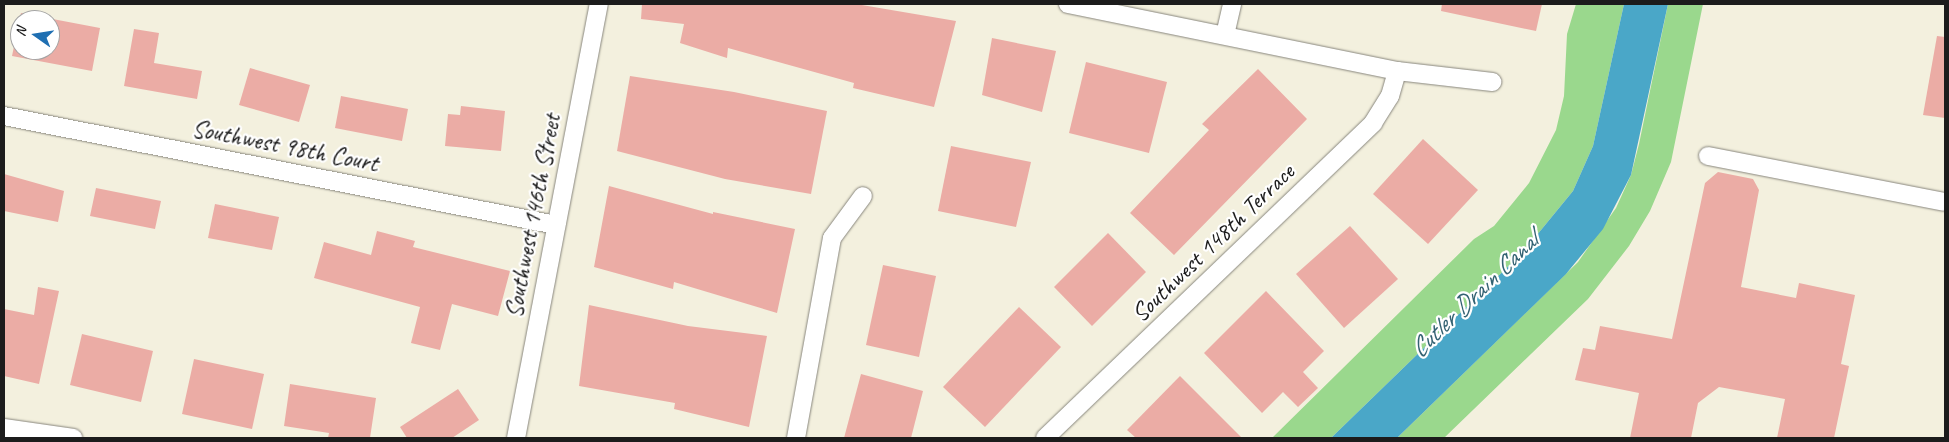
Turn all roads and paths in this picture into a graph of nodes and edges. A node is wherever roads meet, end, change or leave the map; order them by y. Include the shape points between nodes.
1 (599, 4) edge
2 (1068, 4) edge
3 (1232, 4) edge
4 (1226, 35) junction
5 (1397, 71) junction
6 (1492, 82) dead end
7 (4, 116) edge
8 (1708, 156) dead end
9 (863, 196) dead end
10 (1944, 202) dead end
11 (556, 225) junction
12 (4, 428) edge
13 (73, 438) edge
14 (516, 438) edge
15 (796, 438) edge
16 (1045, 438) edge

1 - 11 street, Southwest 146th Street
2 - 4 street
3 - 4 street
4 - 5 street
5 - 6 street
5 - 16 street, Southwest 148th Terrace via 1390,96 1373,123
7 - 11 street, Southwest 98th Court
8 - 10 street
9 - 15 street via 832,238
11 - 14 street, Southwest 146th Street
12 - 13 street

